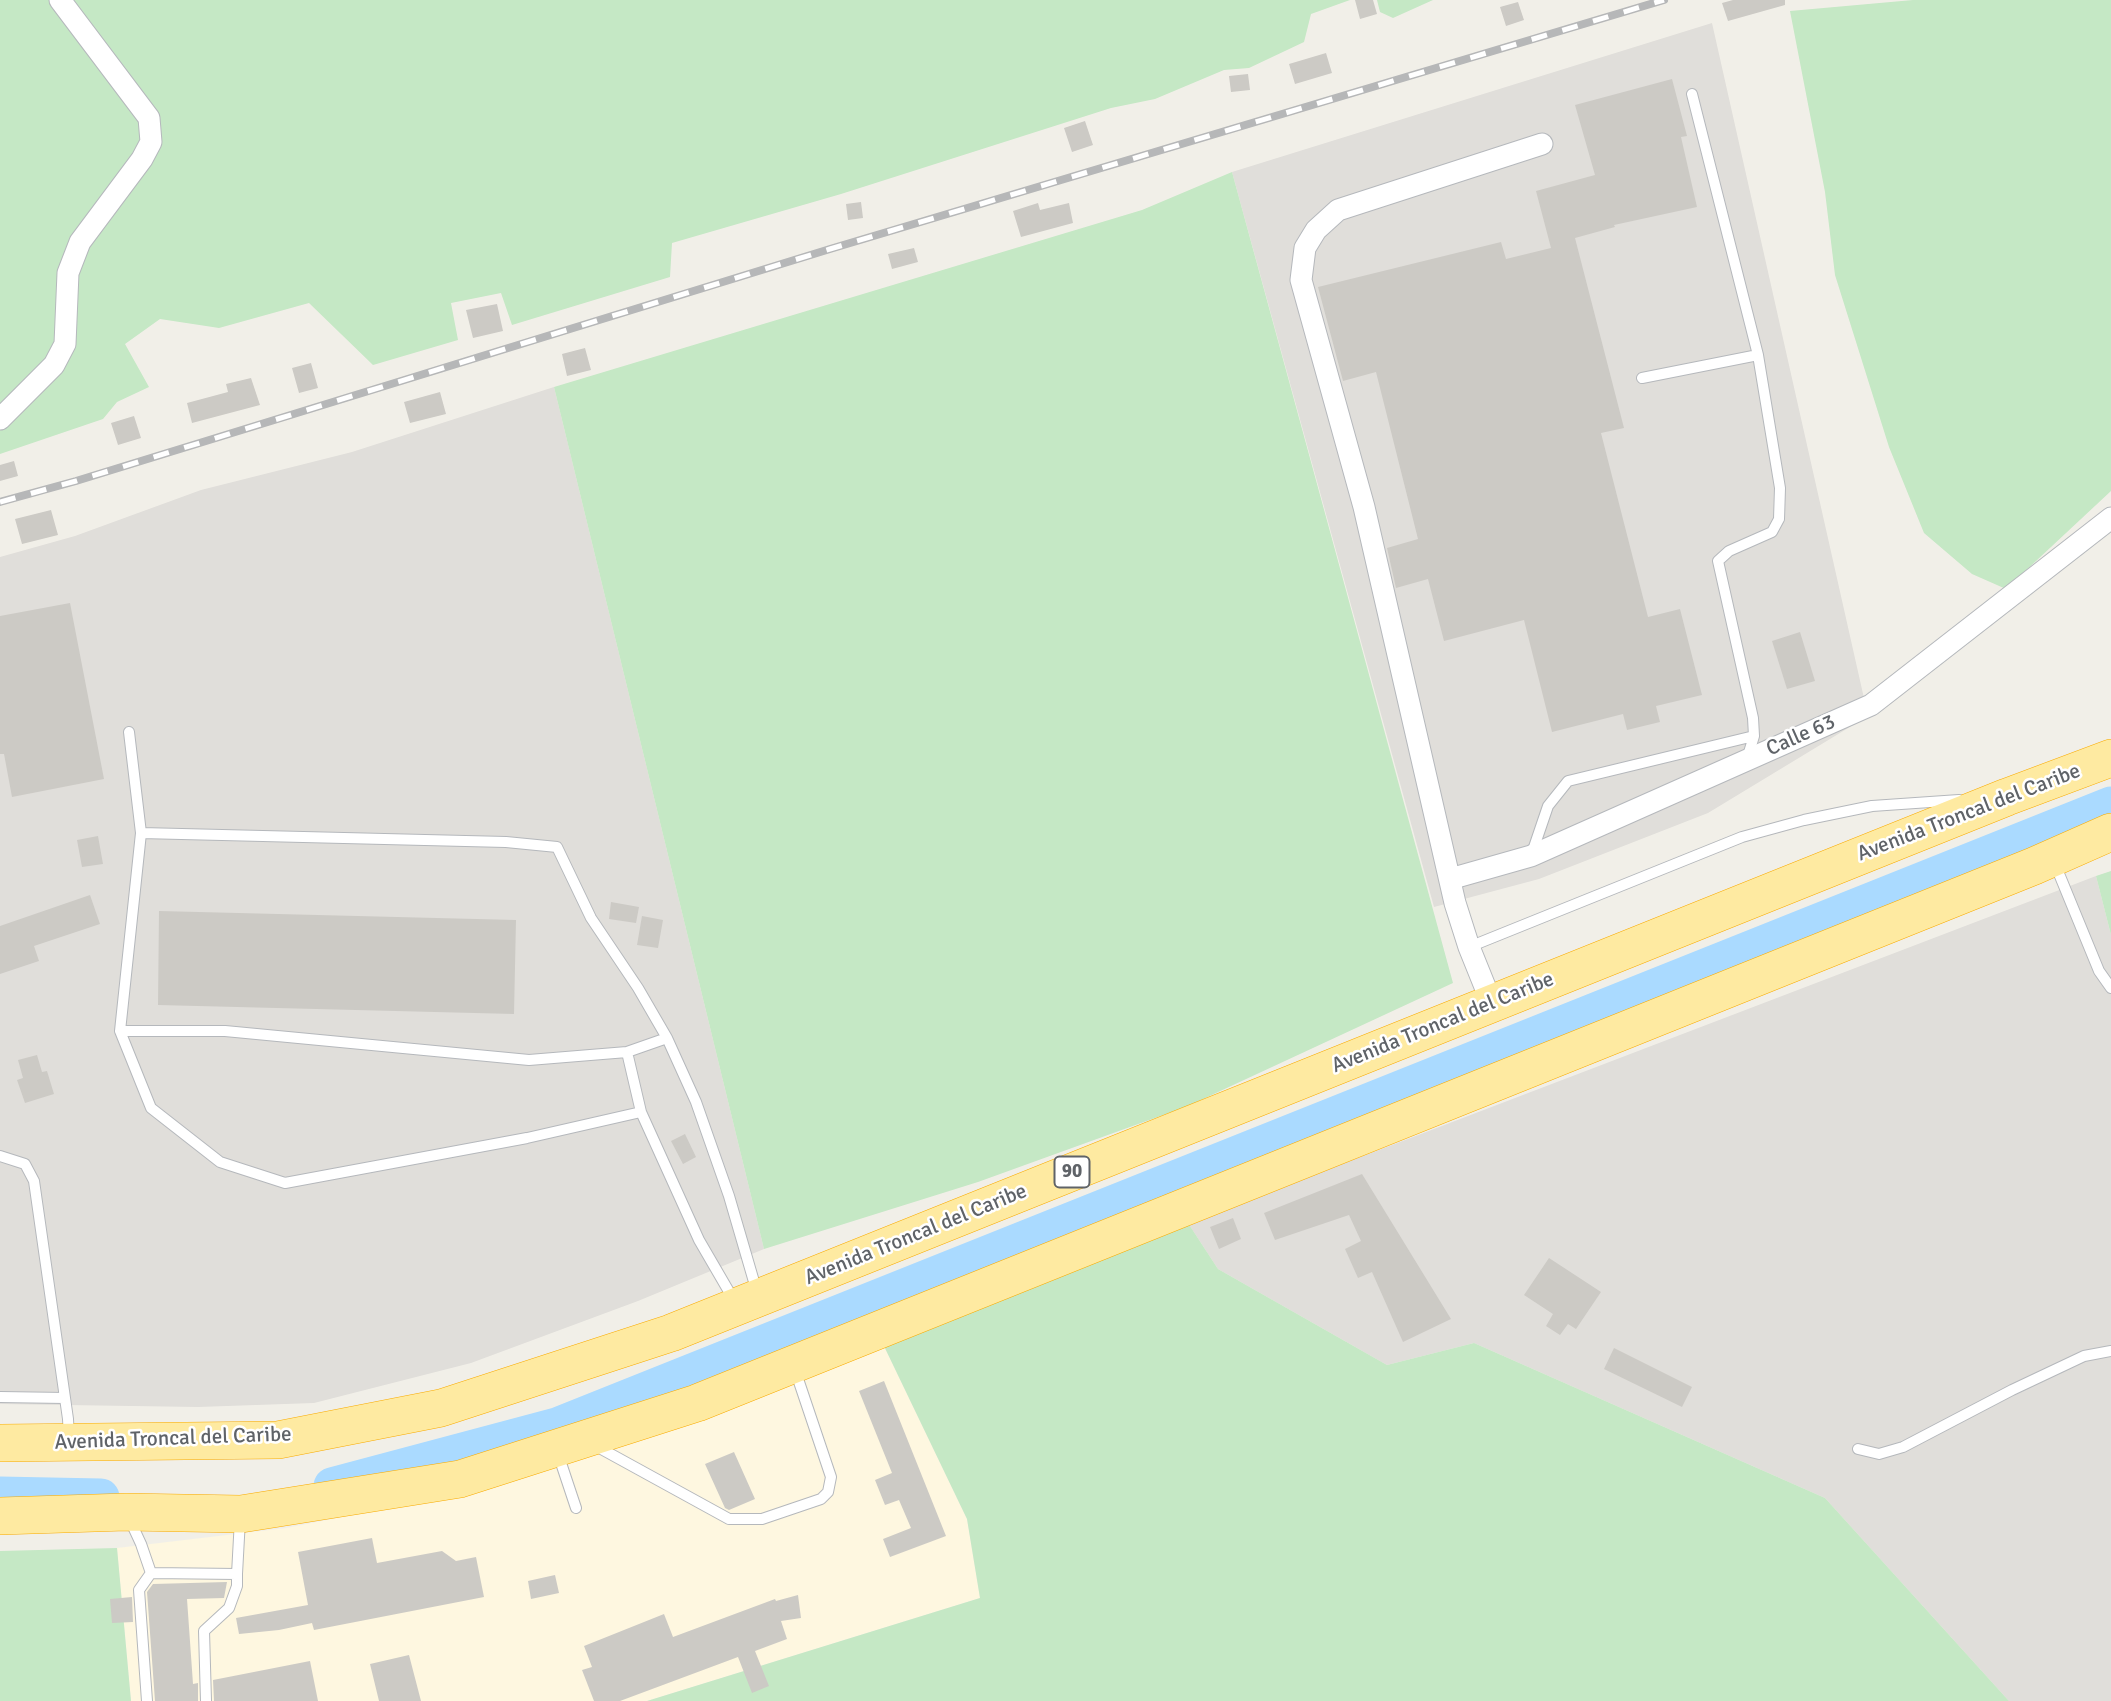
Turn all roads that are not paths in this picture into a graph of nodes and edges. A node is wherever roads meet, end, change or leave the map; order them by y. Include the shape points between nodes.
1 (60, 0) edge
2 (1692, 94) dead end
3 (1542, 144) dead end
4 (1758, 355) junction
5 (1642, 378) dead end
6 (0, 419) edge
7 (2111, 518) edge
8 (129, 732) dead end
9 (1754, 736) junction
10 (2111, 758) edge
11 (1746, 760) junction
12 (2007, 797) junction
13 (2111, 832) edge
14 (141, 833) junction
15 (1531, 856) junction
16 (2053, 858) junction
17 (1450, 879) junction
18 (1469, 947) junction
19 (2111, 988) edge
20 (1492, 1004) junction
21 (121, 1031) junction
22 (667, 1038) junction
23 (628, 1052) junction
24 (641, 1112) junction
25 (0, 1156) edge
26 (748, 1302) junction
27 (2111, 1351) edge
28 (793, 1364) junction
29 (0, 1397) edge
30 (65, 1398) junction
31 (0, 1443) edge
32 (69, 1443) junction
33 (570, 1444) junction
34 (1858, 1450) dead end
35 (576, 1508) dead end
36 (126, 1512) junction
37 (241, 1514) junction
38 (0, 1516) edge
39 (151, 1573) junction
40 (237, 1574) junction
41 (147, 1701) edge
42 (206, 1701) edge

1 - 6 street via 149,118 151,142 80,242 68,273 65,344 54,365
2 - 4 lane
3 - 17 street via 1338,210 1305,248 1301,280 1364,507
4 - 5 lane
4 - 9 lane via 1780,488 1779,519 1772,532 1729,551 1718,561
7 - 11 street, Calle 63 via 1871,705
8 - 14 lane
9 - 11 lane
9 - 15 lane via 1568,781 1548,806
10 - 12 highway, Avenida Troncal del Caribe / 90
11 - 15 street, Calle 63
12 - 18 lane via 1872,806 1742,837
12 - 20 highway, Avenida Troncal del Caribe / 90
13 - 16 highway
14 - 21 lane
14 - 22 lane via 557,847 591,918
15 - 17 street, Calle 63
16 - 19 lane via 2099,971
16 - 28 highway
17 - 18 street
18 - 20 street
20 - 26 highway, Avenida Troncal del Caribe / 90
21 - 23 lane via 225,1031 529,1060
21 - 24 lane via 152,1108 220,1162 285,1183
22 - 23 lane
22 - 26 lane via 708,1131
23 - 24 lane
24 - 26 lane via 699,1240
25 - 30 lane via 25,1164 34,1181
26 - 32 highway, Avenida Troncal del Caribe / 90 via 671,1333 427,1410 278,1440
27 - 34 lane via 2084,1356 1903,1447 1879,1454
28 - 33 highway via 697,1403
28 - 33 lane via 831,1477 821,1499 762,1519 729,1519
29 - 30 lane
30 - 32 lane
31 - 32 highway, Avenida Troncal del Caribe / 90
33 - 35 lane
33 - 37 highway via 460,1479
36 - 37 highway
36 - 38 highway
36 - 39 lane
37 - 40 lane
39 - 40 lane
39 - 41 lane via 139,1590
40 - 42 lane via 229,1608 204,1631

